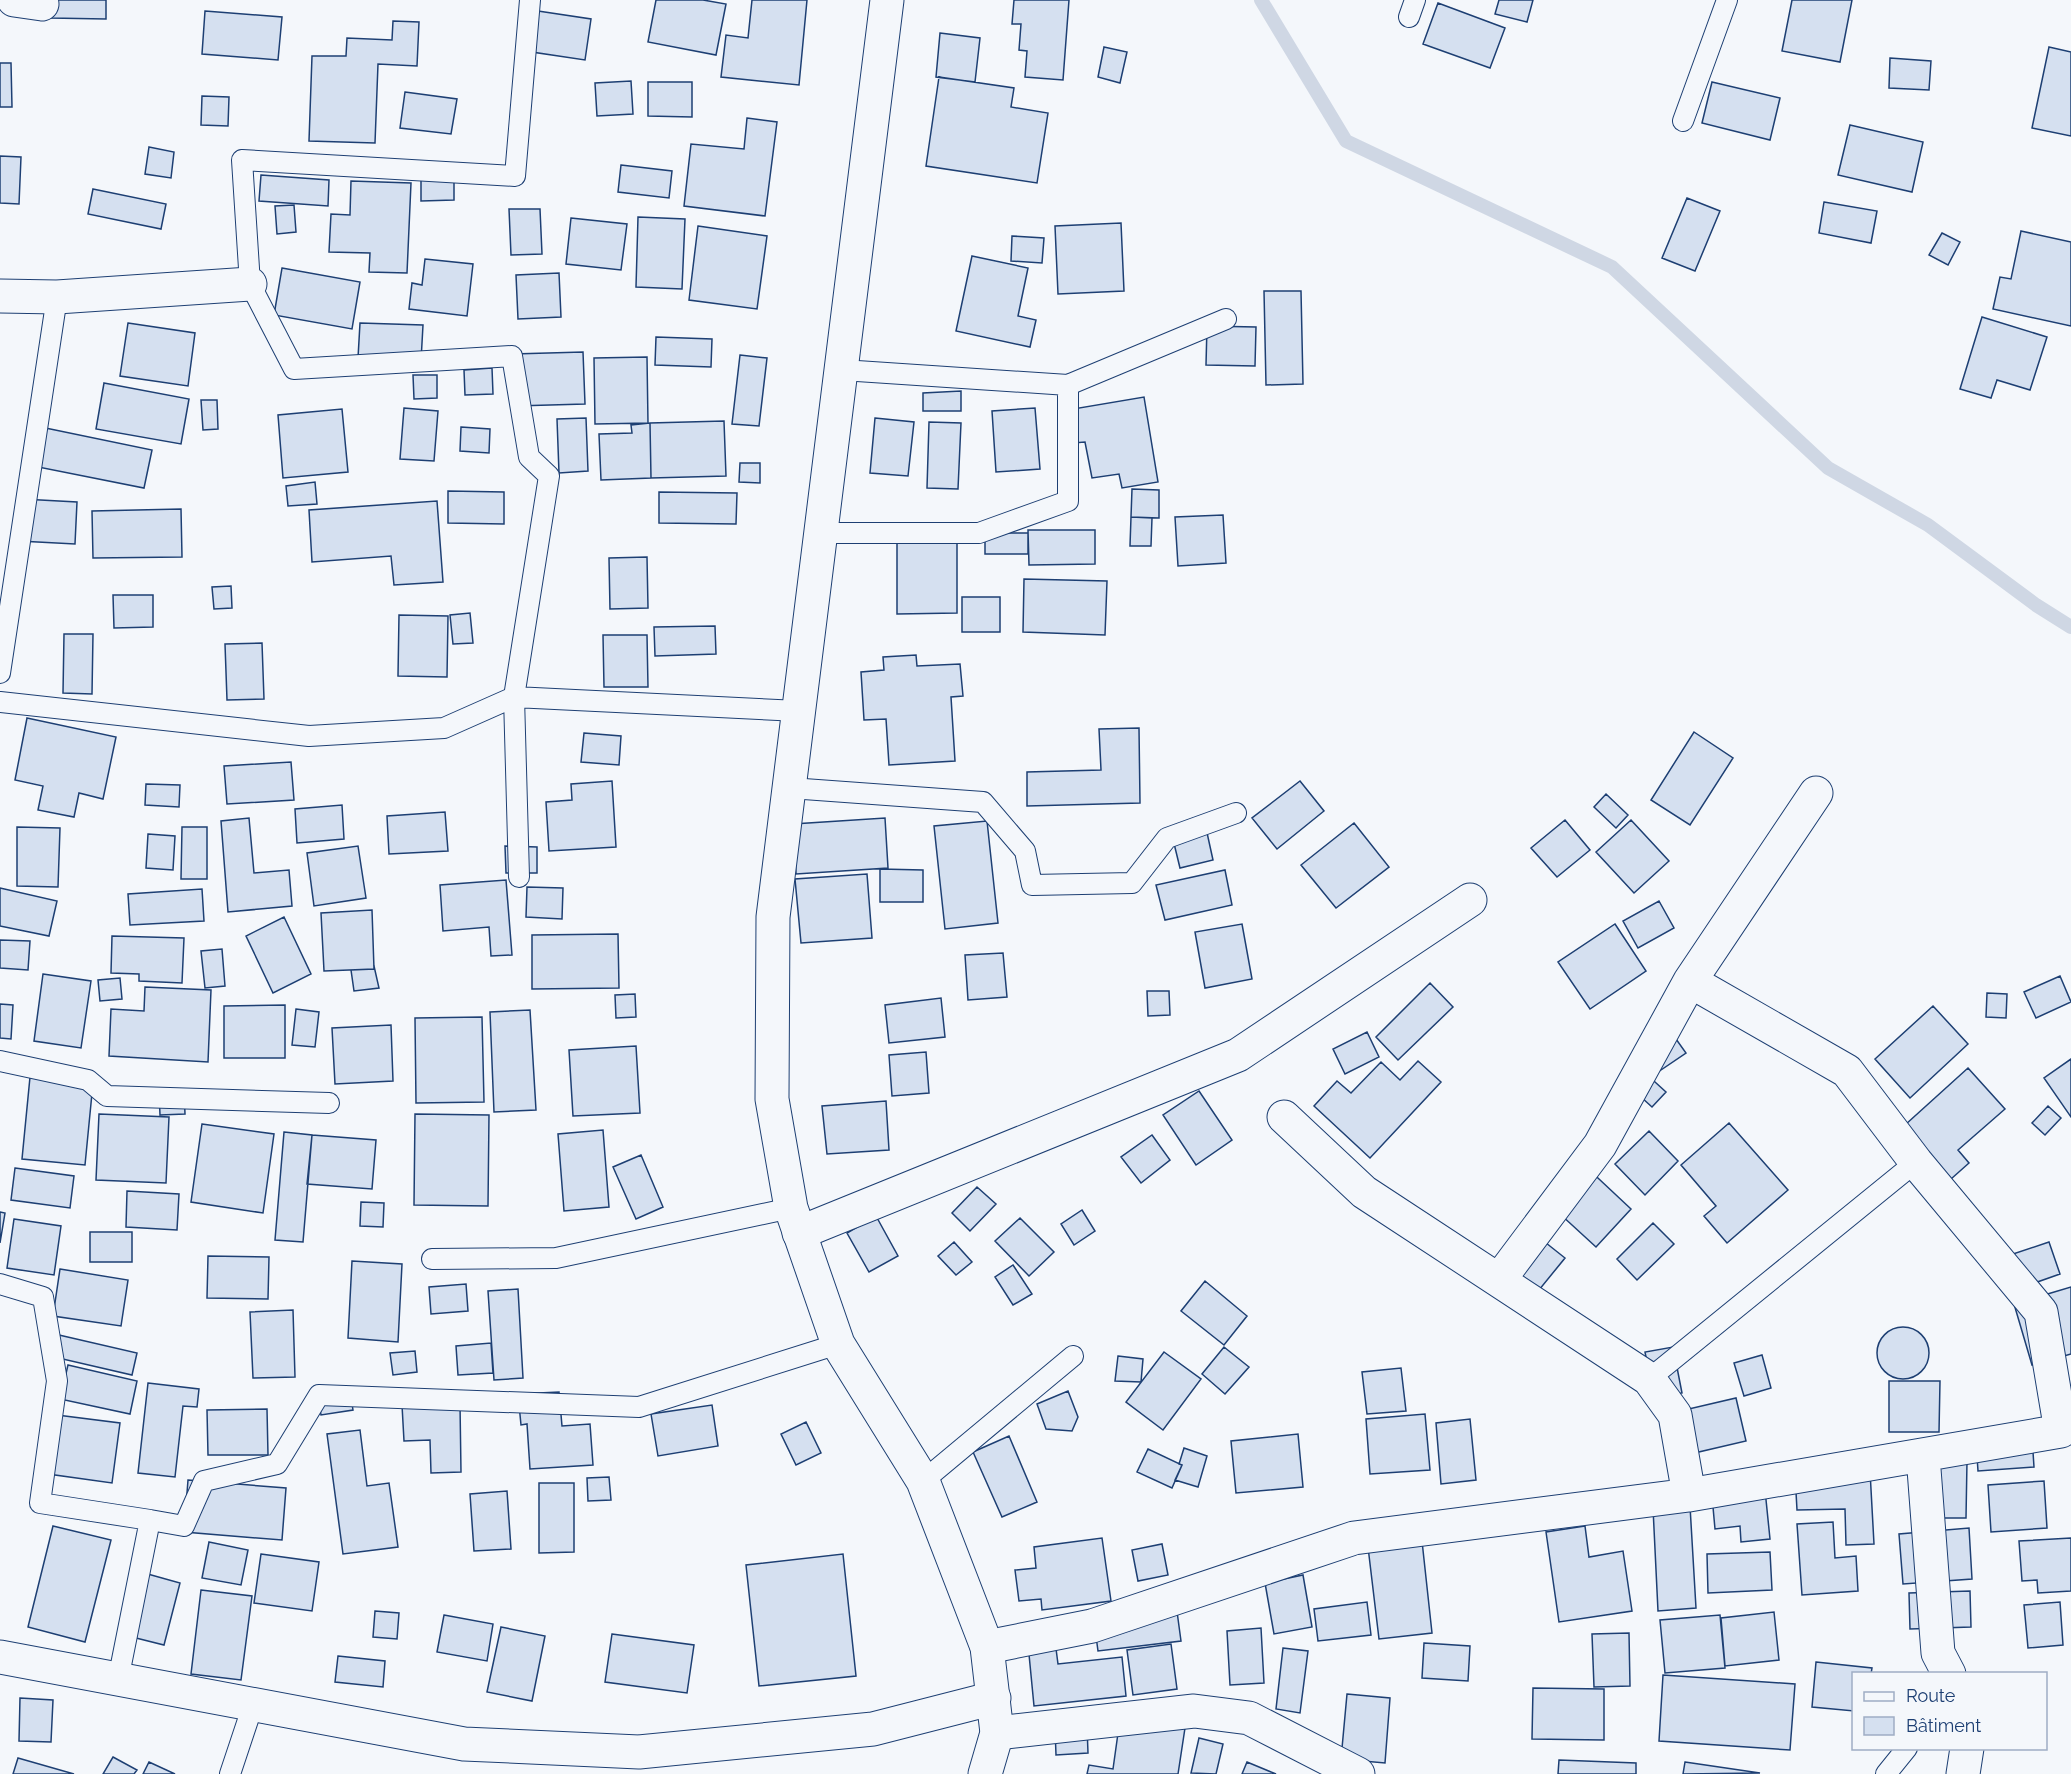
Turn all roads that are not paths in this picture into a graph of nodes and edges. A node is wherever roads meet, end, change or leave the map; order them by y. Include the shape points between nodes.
1 (530, 0) edge
2 (887, 0) edge
3 (1727, 0) edge
4 (1683, 122) dead end
5 (250, 284) junction
6 (0, 296) edge
7 (57, 297) junction
8 (1226, 319) dead end
9 (842, 370) junction
10 (1068, 385) junction
11 (822, 532) junction
12 (0, 673) edge
13 (514, 697) junction
14 (0, 702) edge
15 (799, 711) junction
16 (790, 788) junction
17 (1816, 792) dead end
18 (1236, 813) dead end
19 (519, 877) dead end
20 (1470, 900) dead end
21 (1690, 981) junction
22 (0, 1061) edge
23 (329, 1103) dead end
24 (1284, 1117) dead end
25 (1916, 1162) junction
26 (795, 1220) junction
27 (432, 1259) dead end
28 (1499, 1280) junction
29 (0, 1284) edge
30 (838, 1344) junction
31 (1073, 1356) dead end
32 (1649, 1379) junction
33 (1923, 1456) junction
34 (923, 1481) junction
35 (1689, 1495) junction
36 (150, 1520) junction
37 (987, 1647) junction
38 (0, 1657) edge
39 (1941, 1667) edge
40 (118, 1680) junction
41 (994, 1698) junction
42 (253, 1705) junction
43 (997, 1732) junction
44 (1906, 1750) edge
45 (1967, 1750) edge
46 (230, 1774) edge
47 (985, 1774) edge
48 (1358, 1774) edge
49 (1886, 1774) edge
50 (1963, 1774) edge

1 - 5 lane via 515,176 242,160
2 - 9 street
3 - 4 lane
5 - 7 street
5 - 13 lane via 294,369 512,356 530,457 549,476
6 - 7 street
7 - 12 lane
8 - 10 lane
9 - 10 lane
9 - 11 street
10 - 11 lane via 1068,501 979,533
11 - 15 street
13 - 14 lane via 444,728 309,736
13 - 15 lane
13 - 19 lane
15 - 16 street
16 - 18 lane via 983,802 1025,851 1032,885 1132,883 1167,838
16 - 26 street via 773,917 772,1099
17 - 21 street
20 - 26 street via 1238,1054
21 - 25 street via 1847,1071
21 - 28 street via 1600,1145
22 - 23 lane via 88,1080 107,1096
24 - 28 street via 1364,1192
25 - 32 lane
25 - 33 street via 2041,1312 2061,1431
26 - 27 lane via 556,1258
26 - 30 street
28 - 32 street
29 - 36 lane via 43,1297 57,1381 40,1503
30 - 34 street
30 - 36 lane via 639,1407 319,1395 277,1464 204,1481 184,1526
31 - 34 lane
32 - 35 street via 1675,1416
33 - 35 street
33 - 39 street
34 - 37 street
35 - 37 street via 1354,1538 1092,1626
36 - 40 lane
37 - 41 street
38 - 40 street
40 - 42 street
41 - 42 street via 873,1729 639,1752 464,1744
41 - 43 street
42 - 46 lane
43 - 47 street
43 - 48 street via 1194,1711 1249,1718
44 - 49 lane
45 - 50 street

